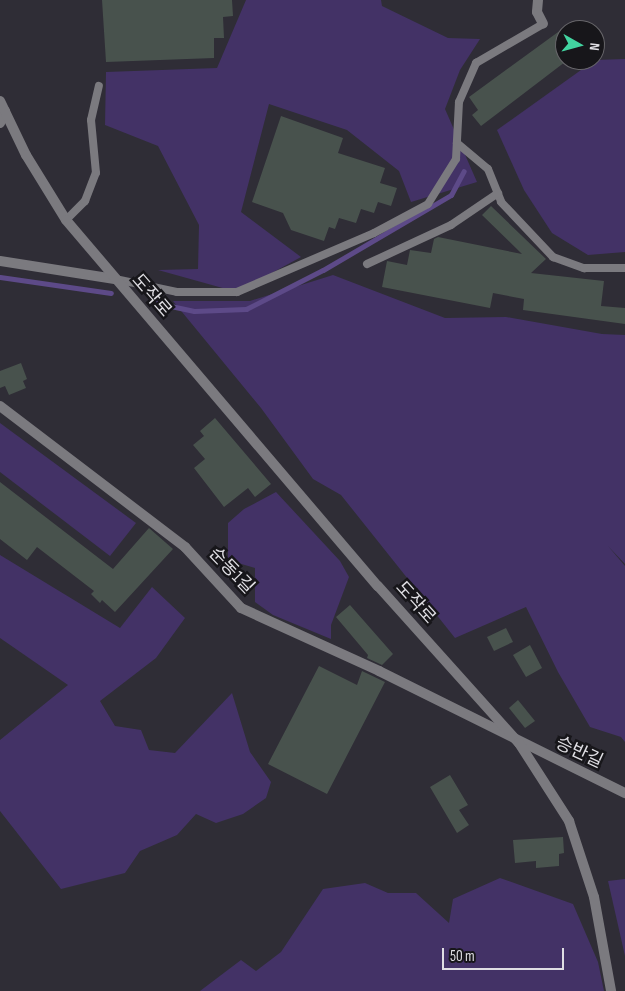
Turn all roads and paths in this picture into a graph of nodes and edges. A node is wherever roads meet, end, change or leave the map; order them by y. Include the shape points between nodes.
1 (538, 0) edge
2 (543, 24) joint
3 (99, 86) dead end
4 (0, 101) edge
5 (5, 111) junction
6 (0, 123) edge
7 (457, 143) junction
8 (498, 193) junction
9 (66, 220) junction
10 (0, 261) edge
11 (367, 264) dead end
12 (625, 268) edge
13 (115, 279) junction
14 (0, 406) edge
15 (519, 743) junction
16 (625, 793) edge
17 (611, 991) edge

1 - 2 street
2 - 7 lane via 476,63 459,102
3 - 9 lane via 91,120 96,173 85,201
4 - 5 street, 도작로
5 - 6 street
5 - 9 street, 도작로 via 26,155
7 - 8 lane via 488,169
7 - 13 lane via 456,159 428,204 374,233 245,289 236,292 178,292
8 - 11 lane via 451,225
8 - 12 lane via 501,202 554,257 584,268
9 - 13 street, 도작로
10 - 13 street, 도작로
13 - 15 street, 도작로 via 378,586
14 - 15 street, 순동1길 via 185,547 241,608 379,671
15 - 16 street, 승반길
15 - 17 street, 도작로 via 569,821 594,897

